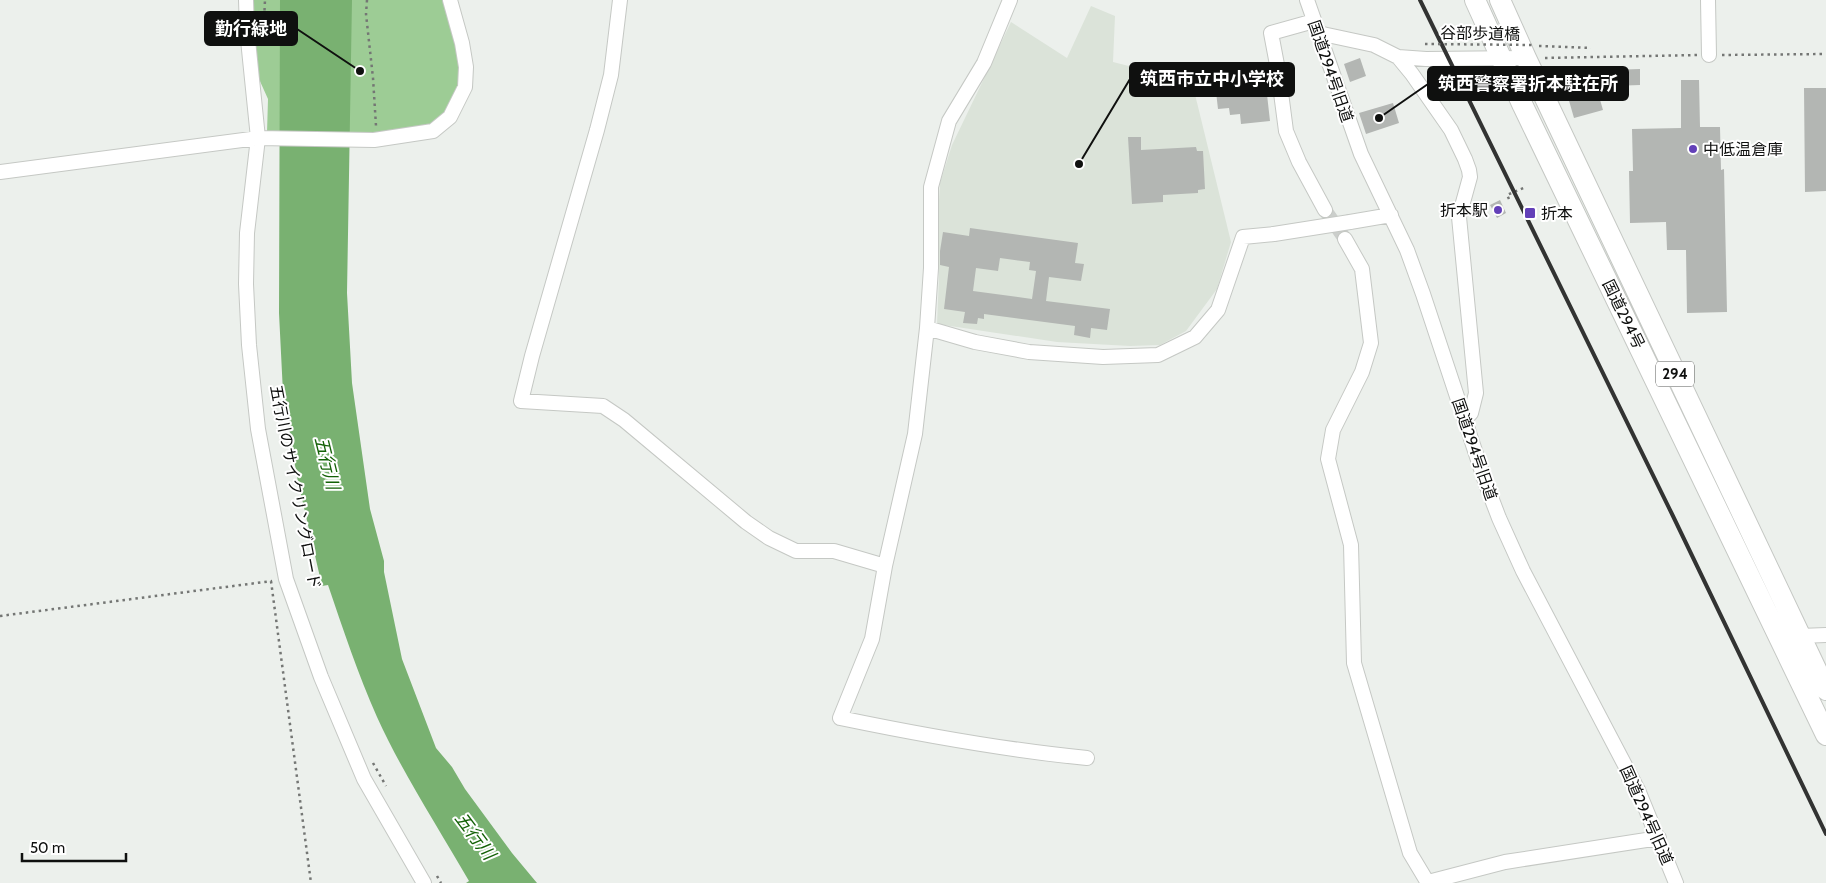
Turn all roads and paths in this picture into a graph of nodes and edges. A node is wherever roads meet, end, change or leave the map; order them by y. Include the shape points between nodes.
1 (246, 0) edge
2 (367, 0) edge
3 (450, 0) edge
4 (620, 0) edge
5 (1010, 0) edge
6 (1307, 0) edge
7 (1475, 0) edge
8 (1500, 0) edge
9 (1708, 0) edge
10 (1316, 27) junction
11 (1425, 44) dead end
12 (1591, 48) dead end
13 (1530, 52) junction
14 (1826, 54) edge
15 (1709, 55) junction
16 (1398, 57) junction
17 (1501, 58) junction
18 (262, 138) junction
19 (373, 140) junction
20 (0, 172) edge
21 (1526, 187) dead end
22 (1509, 199) dead end
23 (1325, 210) tunnel mouth
24 (1391, 216) junction
25 (1345, 239) tunnel mouth
26 (927, 328) junction
27 (1465, 420) junction
28 (885, 566) junction
29 (286, 579) junction
30 (271, 581) junction
31 (0, 616) edge
32 (1800, 636) junction
33 (1826, 636) edge
34 (1826, 690) edge
35 (1826, 735) edge
36 (1087, 758) dead end
37 (372, 760) dead end
38 (389, 793) dead end
39 (1659, 838) junction
40 (436, 874) dead end
41 (311, 883) edge
42 (424, 883) edge
43 (441, 883) edge
44 (1428, 883) edge
45 (1676, 883) edge

1 - 18 street
2 - 19 path via 373,78
3 - 19 street via 466,67 465,87 450,117 433,131
4 - 28 street via 611,75 521,401 603,406 770,538 796,551 834,551
5 - 26 street via 984,63 949,122 931,187
6 - 10 street, 国道294号旧道
7 - 17 highway, 国道294号 / 294
8 - 13 highway, 国道294号 / 294
9 - 15 street
10 - 16 street via 1374,45
10 - 23 street via 1272,33 1286,131
10 - 24 street, 国道294号旧道 via 1361,154
11 - 13 path, 谷部歩道橋, bridge
12 - 13 path
13 - 15 path
13 - 17 street
13 - 32 highway, 国道294号 / 294
14 - 15 path
16 - 17 street
16 - 27 street via 1451,130 1469,170 1470,177 1458,217 1476,393 1471,413
17 - 35 highway, 国道294号 / 294
18 - 19 street
18 - 20 street
18 - 29 street via 247,233 249,345 258,429
21 - 22 path via 1507,195
24 - 26 street, bridge via 1243,237 1218,310 1195,337 1158,355 1104,357 1029,352 975,342
24 - 27 street, 国道294号旧道 via 1423,294
25 - 44 street via 1362,269 1371,343 1362,372 1333,430 1328,459 1351,544 1354,663 1410,853
26 - 28 street via 915,434
27 - 39 street, 国道294号旧道 via 1496,510 1519,562 1638,790
28 - 36 street via 872,640 840,718 938,738
29 - 30 path
29 - 42 street via 324,685 364,779
30 - 31 path
30 - 41 path
32 - 33 street
32 - 34 highway, 国道294号 / 294
37 - 38 path
39 - 44 street via 1505,862
39 - 45 street, 国道294号旧道
40 - 43 path

